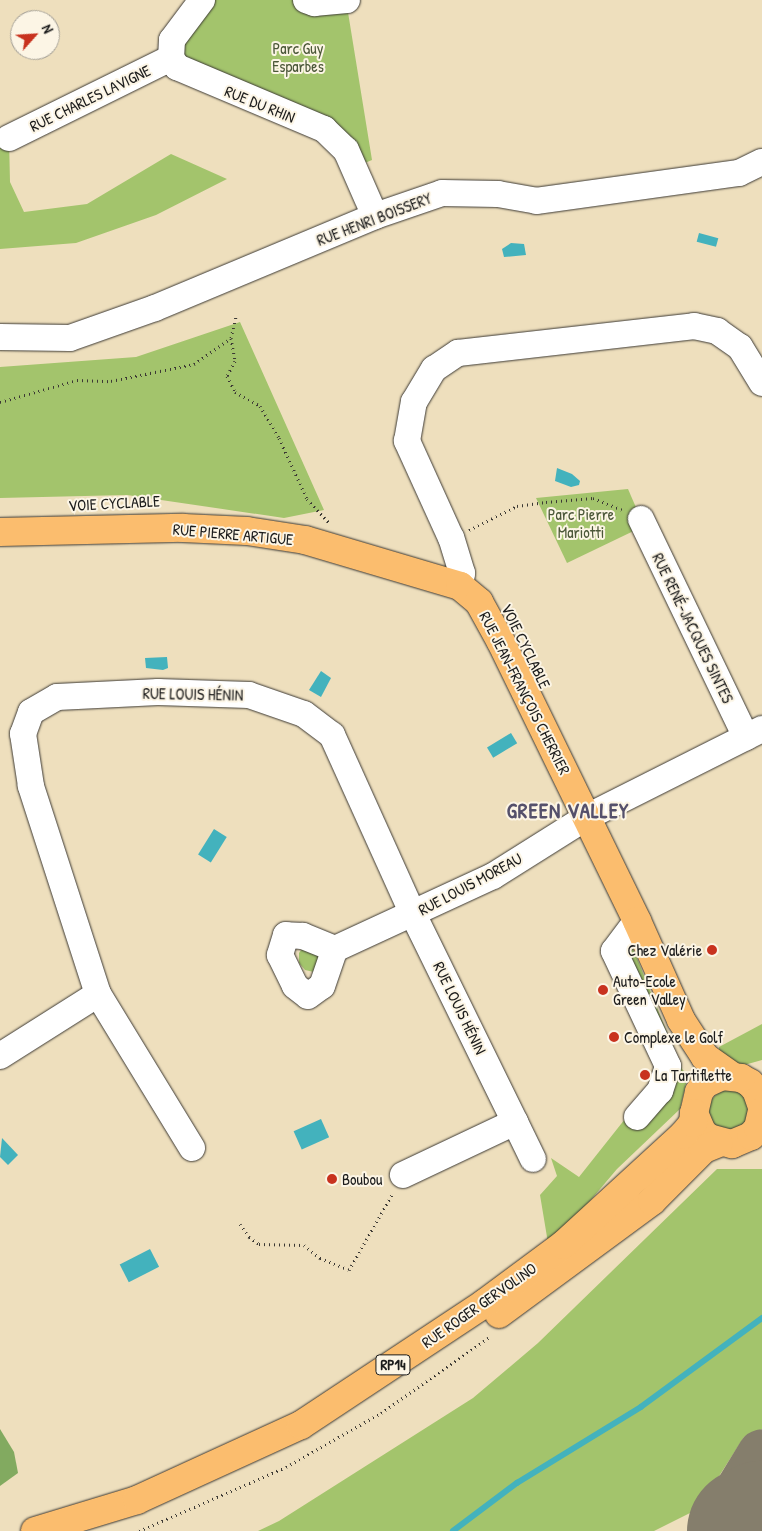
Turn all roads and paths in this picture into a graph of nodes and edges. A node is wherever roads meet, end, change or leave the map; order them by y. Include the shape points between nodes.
1 (202, 0) edge
2 (306, 0) edge
3 (347, 0) edge
4 (171, 58) junction
5 (9, 138) dead end
6 (762, 162) edge
7 (375, 216) junction
8 (236, 316) dead end
9 (0, 337) edge
10 (231, 338) junction
11 (762, 383) edge
12 (0, 402) edge
13 (641, 518) joint
14 (334, 527) dead end
15 (0, 532) edge
16 (468, 537) dead end
17 (460, 586) junction
18 (754, 733) edge
19 (587, 817) junction
20 (413, 914) junction
21 (637, 920) junction
22 (335, 950) dead end
23 (98, 994) junction
24 (681, 1020) junction
25 (0, 1056) edge
26 (748, 1079) edge
27 (694, 1107) junction
28 (762, 1107) edge
29 (762, 1111) edge
30 (637, 1117) dead end
31 (515, 1122) junction
32 (718, 1143) junction
33 (192, 1148) dead end
34 (534, 1159) dead end
35 (403, 1175) joint
36 (240, 1224) dead end
37 (35, 1531) edge
38 (97, 1531) edge

1 - 4 street via 172,40
2 - 3 street via 314,3
4 - 5 street, RUE CHARLES LAVIGNE
4 - 7 street, RUE DU RHIN via 186,74 324,130 346,150
6 - 7 street, RUE HENRI BOISSERY via 738,173 536,200 498,194 442,193
7 - 9 street, RUE HENRI BOISSERY via 155,308 70,338
8 - 10 path
10 - 12 path via 194,364 111,381 77,380
10 - 14 path via 235,361 227,376 234,392 260,406 279,438 307,499
11 - 17 street via 740,347 717,331 694,326 465,352 434,369 414,402 407,441 451,538 462,573
13 - 16 path via 593,498 546,502 517,506 468,530
13 - 18 street, RUE RENÉ-JACQUES SINTES
15 - 17 main road, RUE PIERRE ARTIGUE via 174,528 247,532 305,540
17 - 19 main road, RUE JEAN-FRANÇOIS CHERRIER via 479,602
18 - 19 street, RUE LOUIS MOREAU
19 - 20 street, RUE LOUIS MOREAU via 493,876
19 - 21 main road, RUE JEAN-FRANÇOIS CHERRIER
20 - 22 street, RUE LOUIS MOREAU
20 - 23 street, RUE LOUIS HÉNIN via 332,735 304,714 249,695 158,692 57,698 31,712 23,734 31,786
20 - 31 street, RUE LOUIS HÉNIN
21 - 24 main road, RUE JEAN-FRANÇOIS CHERRIER
21 - 30 street via 614,951 668,1066 660,1091
23 - 25 street
23 - 33 street, RUE LOUIS HÉNIN
24 - 26 main road, RUE JEAN-FRANÇOIS CHERRIER via 705,1057
24 - 27 main road, RUE JEAN-FRANÇOIS CHERRIER via 694,1062
26 - 27 main road, RUE ROGER GERVOLINO via 722,1076 705,1084
26 - 28 main road
27 - 32 main road via 702,1132
27 - 37 main road, RUE ROGER GERVOLINO / RP14 via 693,1123 683,1135 563,1245 485,1303 301,1425 137,1500
29 - 32 main road via 758,1128 751,1136 732,1144
31 - 34 street, RUE LOUIS HÉNIN
31 - 35 street
32 - 38 main road, RUE ROGER GERVOLINO / RP14 via 704,1149 652,1201 536,1290 312,1437 277,1457 195,1494
35 - 36 path via 349,1270 320,1258 304,1245 259,1244

